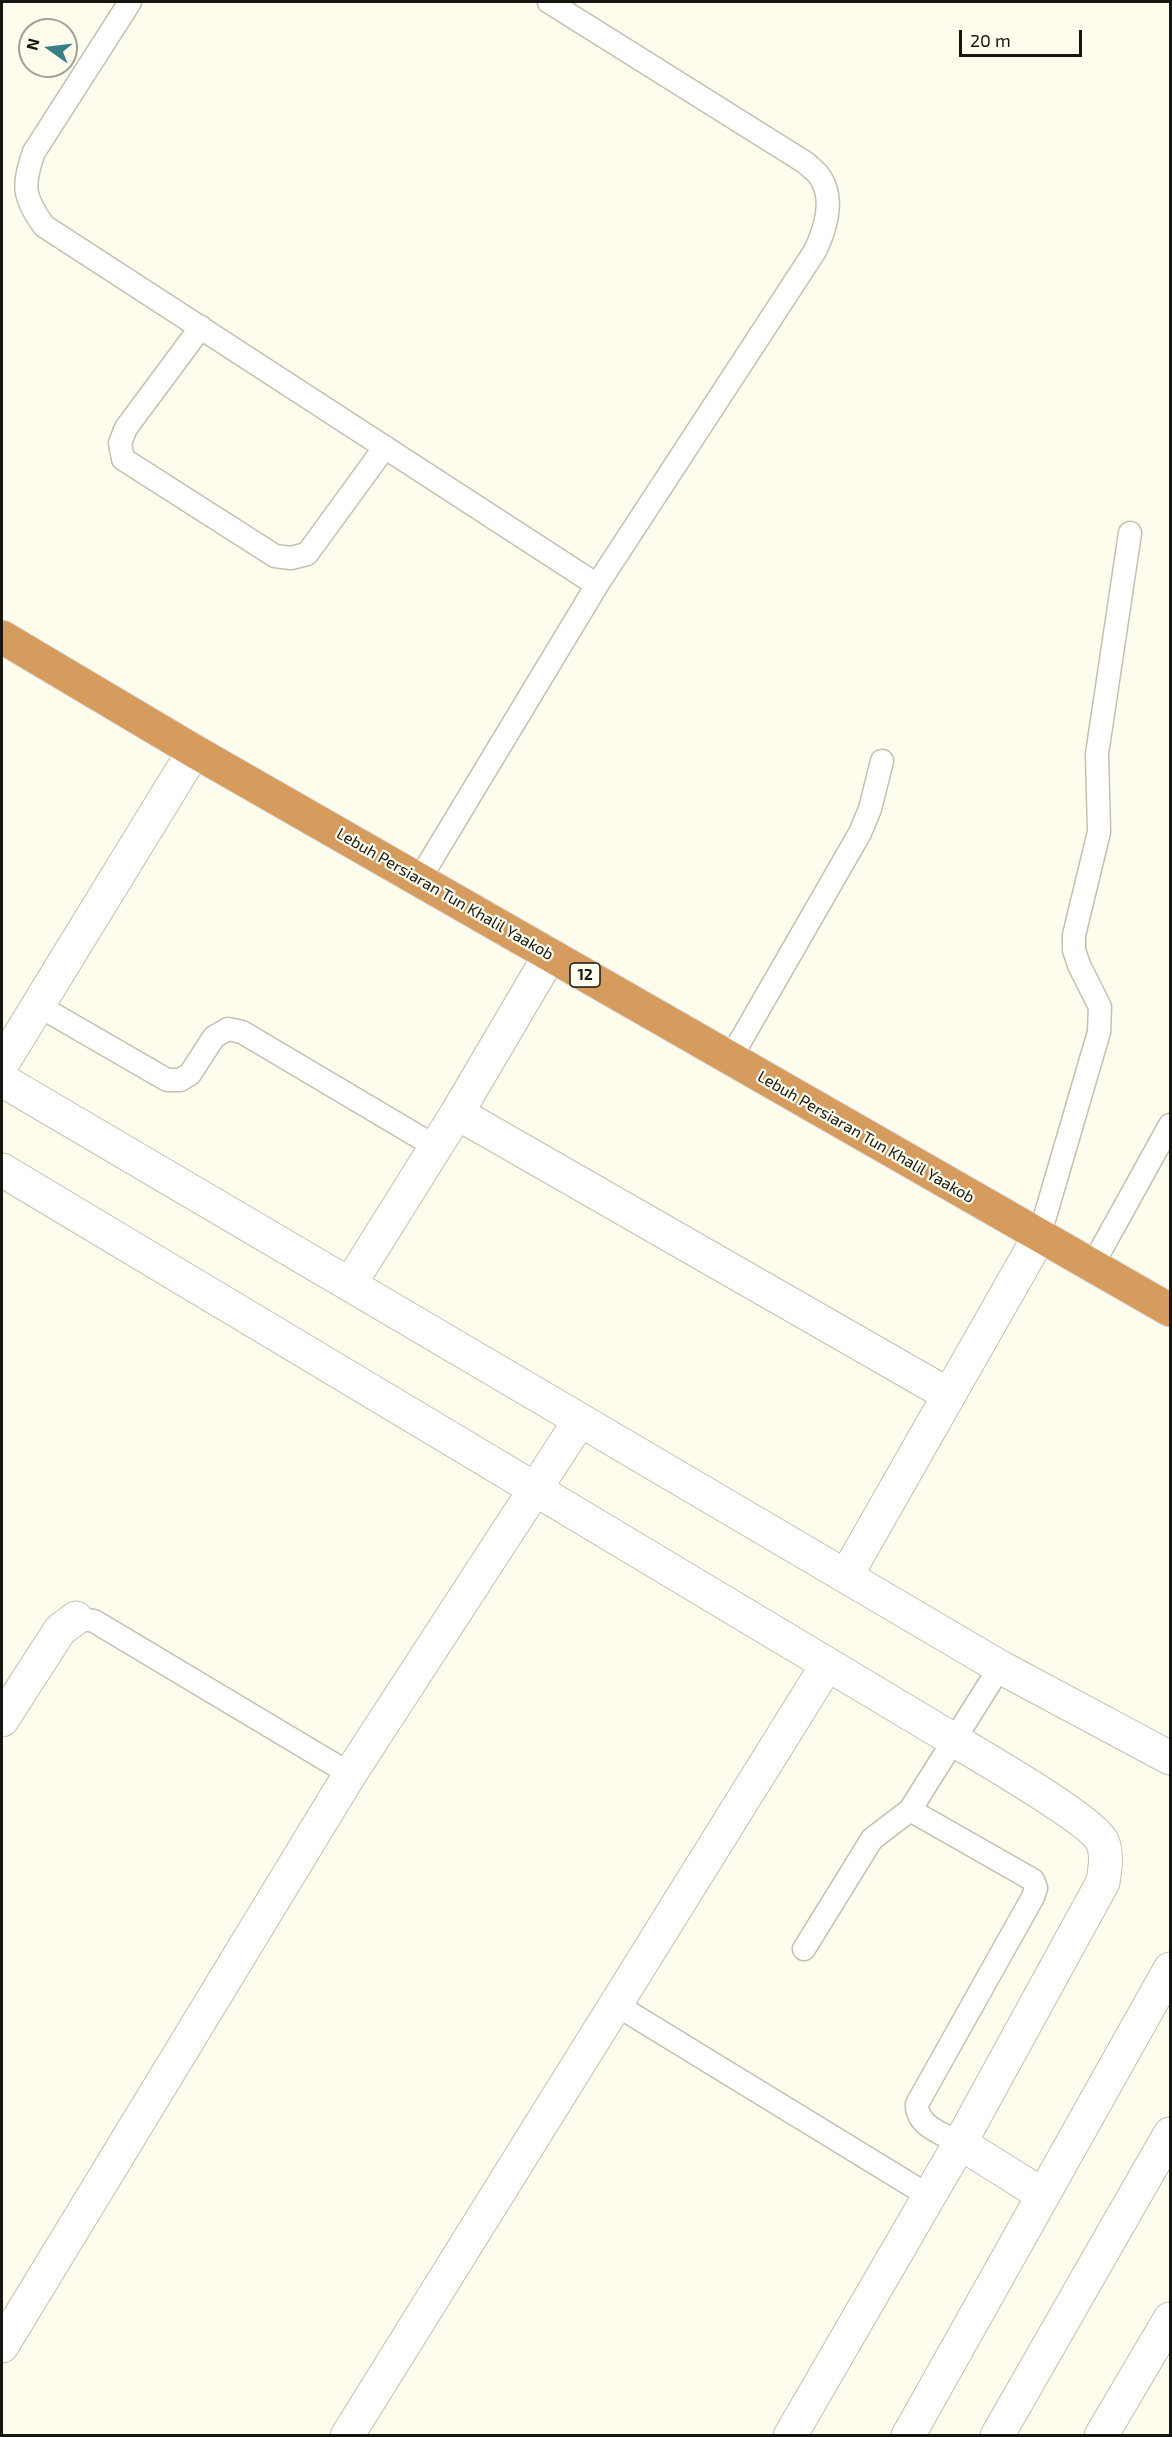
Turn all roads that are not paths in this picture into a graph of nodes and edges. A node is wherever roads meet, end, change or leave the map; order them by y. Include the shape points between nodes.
1 (130, 2) edge
2 (549, 2) edge
3 (201, 327) junction
4 (385, 447) junction
5 (1130, 533) dead end
6 (597, 585) junction
7 (2, 637) edge
8 (194, 750) junction
9 (882, 761) dead end
10 (419, 880) junction
11 (550, 955) junction
12 (39, 1006) junction
13 (730, 1059) junction
14 (2, 1064) edge
15 (2, 1080) edge
16 (457, 1113) junction
17 (1170, 1125) edge
18 (436, 1147) junction
19 (2, 1170) edge
20 (1039, 1237) junction
21 (1092, 1266) junction
22 (350, 1284) junction
23 (1170, 1310) edge
24 (949, 1395) junction
25 (580, 1420) junction
26 (535, 1489) junction
27 (846, 1576) junction
28 (76, 1618) joint
29 (827, 1665) junction
30 (1000, 1667) junction
31 (2, 1720) edge
32 (954, 1740) junction
33 (1170, 1758) edge
34 (350, 1774) junction
35 (910, 1810) junction
36 (804, 1949) dead end
37 (1170, 1969) edge
38 (615, 2004) junction
39 (1170, 2134) edge
40 (960, 2144) junction
41 (1043, 2195) junction
42 (929, 2196) junction
43 (1170, 2319) edge
44 (2, 2346) edge
45 (346, 2436) edge
46 (790, 2436) edge
47 (908, 2436) edge
48 (996, 2436) edge
49 (1101, 2436) edge

1 - 3 lane via 34,152 25,177 27,197 44,226
2 - 6 lane via 806,163 821,177 827,212 825,231 815,252
3 - 4 lane
3 - 4 lane via 126,428 120,443 123,459 275,556 291,558 307,554
4 - 6 lane
5 - 20 lane via 1097,754 1099,832 1074,935 1079,965 1100,1007 1099,1032
6 - 10 lane
7 - 8 highway, Lebuh Persiaran Tun Khalil Yaakob / 12
8 - 10 highway, Lebuh Persiaran Tun Khalil Yaakob / 12
8 - 12 street
9 - 13 lane via 860,833
10 - 11 highway, Lebuh Persiaran Tun Khalil Yaakob / 12
11 - 13 highway, Lebuh Persiaran Tun Khalil Yaakob / 12
11 - 16 street
12 - 14 street
12 - 18 lane via 167,1080 180,1080 190,1074 214,1037 228,1029 242,1032
13 - 20 highway, Lebuh Persiaran Tun Khalil Yaakob / 12
15 - 22 street
16 - 18 street
16 - 24 street
17 - 21 lane
18 - 22 street
19 - 26 street
20 - 21 highway, Lebuh Persiaran Tun Khalil Yaakob / 12
20 - 24 street
21 - 23 highway, Lebuh Persiaran Tun Khalil Yaakob / 12
22 - 25 street
24 - 27 street
25 - 26 street
25 - 27 street
26 - 29 street
26 - 34 street
27 - 30 street
28 - 31 street via 60,1630
28 - 34 lane via 94,1620
29 - 32 street
29 - 38 street
30 - 32 lane
30 - 33 street
32 - 35 lane
32 - 40 street via 1084,1822 1102,1841 1107,1860 1103,1882
34 - 44 street
35 - 36 lane via 872,1839
35 - 40 lane via 1033,1880 1036,1888 917,2104 921,2121
37 - 41 street
38 - 42 lane
38 - 45 street
39 - 48 street
40 - 41 street
40 - 42 street
41 - 47 street
42 - 46 street
43 - 49 street

